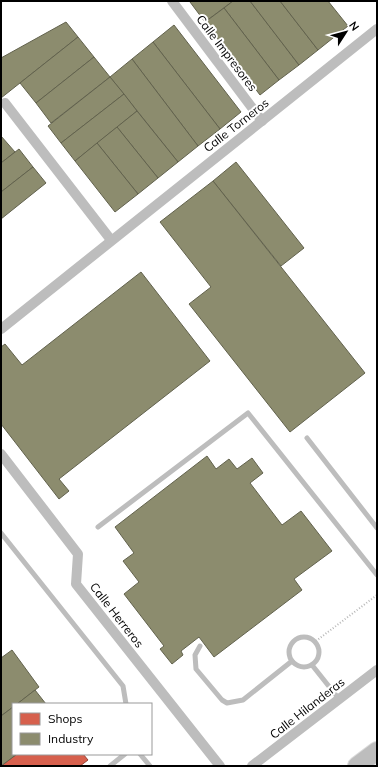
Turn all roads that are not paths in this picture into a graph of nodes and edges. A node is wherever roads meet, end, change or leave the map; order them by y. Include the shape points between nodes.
1 (172, 1) edge
2 (377, 28) edge
3 (5, 103) dead end
4 (262, 121) junction
5 (111, 240) junction
6 (1, 329) edge
7 (307, 438) dead end
8 (1, 454) edge
9 (98, 527) dead end
10 (377, 528) edge
11 (1, 533) edge
12 (377, 575) edge
13 (200, 646) dead end
14 (292, 661) junction
15 (312, 665) junction
16 (377, 670) edge
17 (339, 699) junction
18 (126, 703) edge
19 (377, 751) edge
20 (124, 755) edge
21 (141, 755) edge
22 (110, 766) edge
23 (150, 766) edge
24 (220, 766) edge
25 (252, 766) edge
26 (358, 766) edge

1 - 4 street, Calle Impresores
2 - 4 street, Calle Torneros
3 - 5 street
4 - 5 street, Calle Torneros
5 - 6 street, Calle Torneros
7 - 10 lane
8 - 24 street, Calle Herreros via 78,554 76,584
9 - 12 lane via 248,413
11 - 18 lane via 123,686
13 - 14 lane via 195,655 196,669 227,703 243,700
14 - 15 lane via 299,666
14 - 15 lane via 290,646 296,638 307,636 316,641 320,650 318,659
15 - 17 lane
16 - 17 street, Calle Hilanderas
17 - 25 street, Calle Hilanderas
19 - 26 highway
20 - 22 lane
21 - 23 lane

